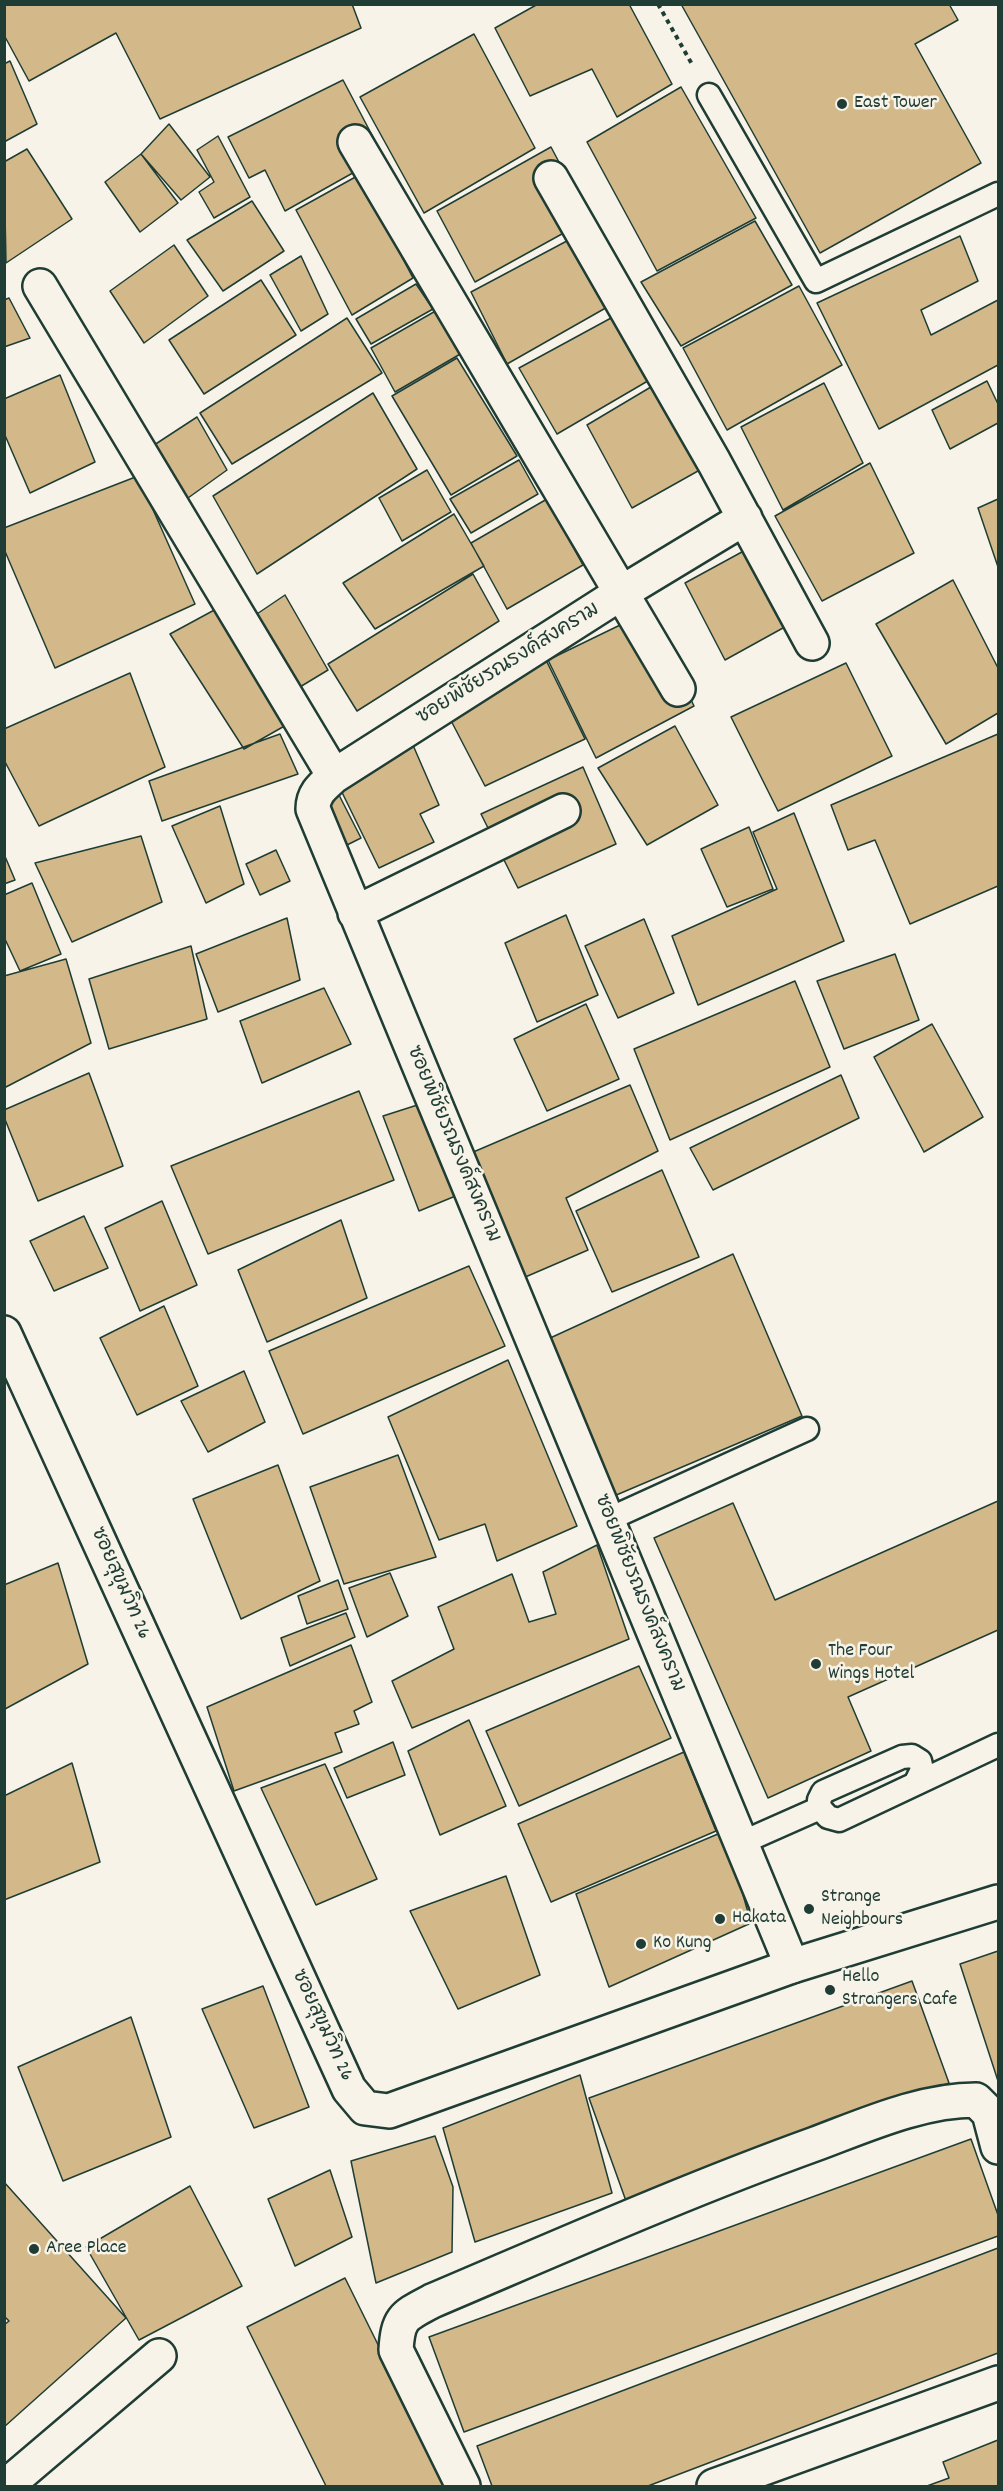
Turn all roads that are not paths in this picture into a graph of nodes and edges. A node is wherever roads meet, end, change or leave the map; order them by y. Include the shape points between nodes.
1 (709, 94) road end
2 (356, 142) dead end
3 (551, 178) dead end
4 (999, 194) edge
5 (40, 286) dead end
6 (745, 518) junction
7 (621, 593) junction
8 (812, 643) dead end
9 (678, 689) dead end
10 (334, 776) junction
11 (563, 811) dead end
12 (355, 913) junction
13 (4, 1333) edge
14 (807, 1430) dead end
15 (607, 1520) junction
16 (999, 1745) edge
17 (916, 1782) junction
18 (820, 1808) junction
19 (741, 1843) junction
20 (999, 1902) edge
21 (792, 1966) junction
22 (999, 2147) edge
23 (159, 2356) dead end
24 (999, 2383) edge
25 (6, 2487) edge
26 (463, 2487) edge
27 (714, 2487) edge

1 - 4 lane via 816,281
2 - 7 street
3 - 6 street
5 - 10 street
6 - 7 street, ซอยพิชัยรณรงค์สงคราม
6 - 8 street
7 - 9 street
7 - 10 street, ซอยพิชัยรณรงค์สงคราม
10 - 12 street, ซอยพิชัยรณรงค์สงคราม via 318,791 313,809
11 - 12 street
12 - 15 street, ซอยพิชัยรณรงค์สงคราม
13 - 21 street, ซอยสุขุมวิท 26 via 349,2089 365,2108 389,2111
14 - 15 lane
15 - 19 street, ซอยพิชัยรณรงค์สงคราม
16 - 17 lane
17 - 18 lane via 839,1820 828,1817
17 - 18 lane via 922,1770 920,1761 902,1756 823,1792
18 - 19 lane
19 - 21 street, ซอยพิชัยรณรงค์สงคราม
20 - 21 street, ซอยสุขุมวิท 26
22 - 26 street via 989,2113 976,2100 901,2113 683,2193 404,2316 396,2350
23 - 25 street
24 - 27 street

